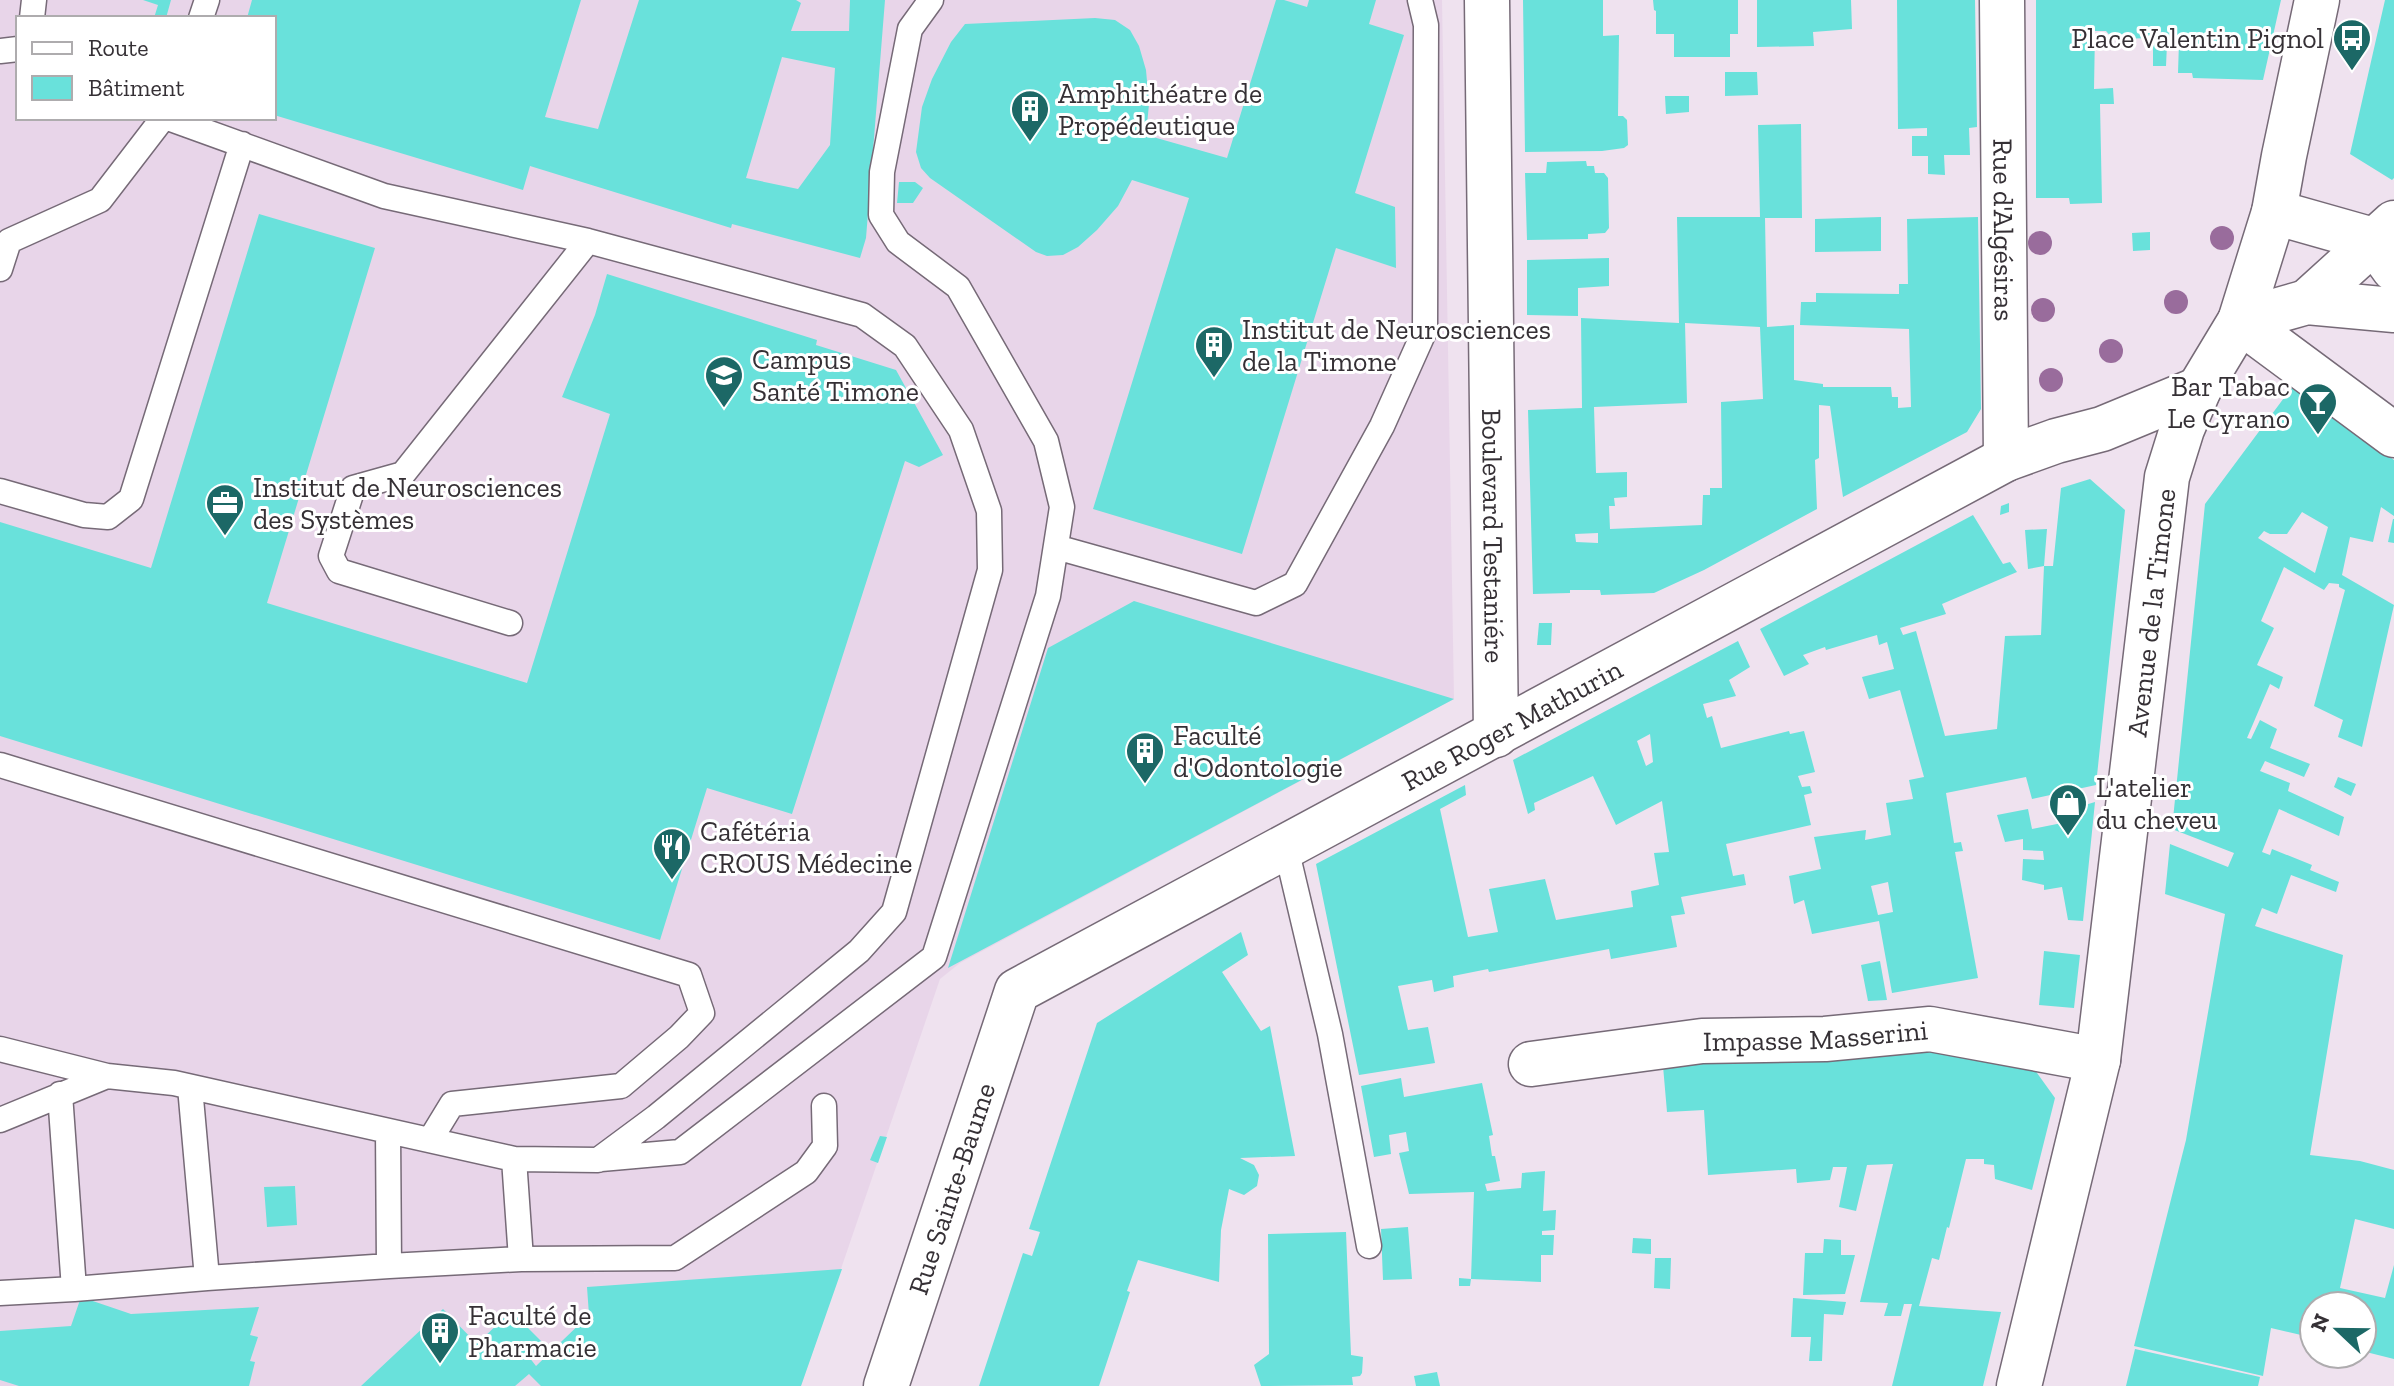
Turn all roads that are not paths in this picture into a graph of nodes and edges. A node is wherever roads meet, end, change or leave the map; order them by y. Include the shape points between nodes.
1 (931, 0) edge
2 (1420, 0) edge
3 (1487, 0) edge
4 (2002, 0) edge
5 (2317, 0) edge
6 (164, 120) edge
7 (172, 120) edge
8 (242, 144) junction
9 (2274, 212) junction
10 (588, 241) junction
11 (2387, 244) edge
12 (0, 269) edge
13 (2307, 302) junction
14 (2394, 310) edge
15 (2240, 321) junction
16 (2199, 389) junction
17 (2394, 435) edge
18 (2006, 459) junction
19 (0, 491) edge
20 (1056, 547) junction
21 (510, 623) dead end
22 (1496, 735) junction
23 (0, 765) edge
24 (1286, 848) junction
25 (1017, 991) joint
26 (0, 1049) edge
27 (2098, 1060) junction
28 (1531, 1064) dead end
29 (107, 1076) junction
30 (190, 1087) junction
31 (60, 1094) junction
32 (824, 1106) dead end
33 (0, 1120) edge
34 (388, 1131) junction
35 (430, 1140) junction
36 (514, 1159) junction
37 (598, 1160) junction
38 (1369, 1246) dead end
39 (521, 1259) junction
40 (389, 1266) junction
41 (207, 1278) junction
42 (74, 1289) junction
43 (0, 1293) edge
44 (886, 1386) edge
45 (2019, 1386) edge

1 - 20 lane via 910,29 882,172 881,215 898,242 958,287 1046,441 1062,507
2 - 20 lane via 1426,25 1425,330 1382,426 1295,584 1256,603
3 - 22 street, Boulevard Testaniére
4 - 18 street, Rue d'Algésiras
5 - 9 street, Avenue de la Timone
6 - 12 lane via 100,200 9,241
7 - 8 lane
8 - 10 lane via 384,196
8 - 19 lane via 131,499 108,517
9 - 11 street
9 - 15 street, Avenue de la Timone
10 - 21 lane via 403,474 353,488 331,556 339,571
10 - 37 lane via 862,315 905,346 961,430 989,511 990,570 894,912 859,951
11 - 13 street
13 - 14 street
13 - 15 street
15 - 16 street, Avenue de la Timone
15 - 17 street
16 - 18 street via 2102,429
16 - 27 street, Avenue de la Timone via 2167,477
18 - 22 street, Rue Roger Mathurin
20 - 37 lane via 1048,596 934,957 680,1152
22 - 24 street, Rue Roger Mathurin
23 - 35 lane via 689,975 702,1013 621,1086 452,1104
24 - 25 street, Rue Roger Mathurin
24 - 38 lane via 1330,1034
25 - 44 street, Rue Sainte-Baume
26 - 29 lane
27 - 28 street, Impasse Masserini via 1930,1029 1825,1039 1702,1041
27 - 45 street, Avenue de la Timone
29 - 30 lane
29 - 31 lane
30 - 34 lane
30 - 41 lane
31 - 33 lane
31 - 42 lane
32 - 39 lane via 825,1146 806,1172 675,1258
34 - 35 lane
34 - 40 lane
35 - 36 lane
36 - 37 lane
36 - 39 lane
39 - 40 lane
40 - 41 lane
41 - 42 lane
42 - 43 lane

